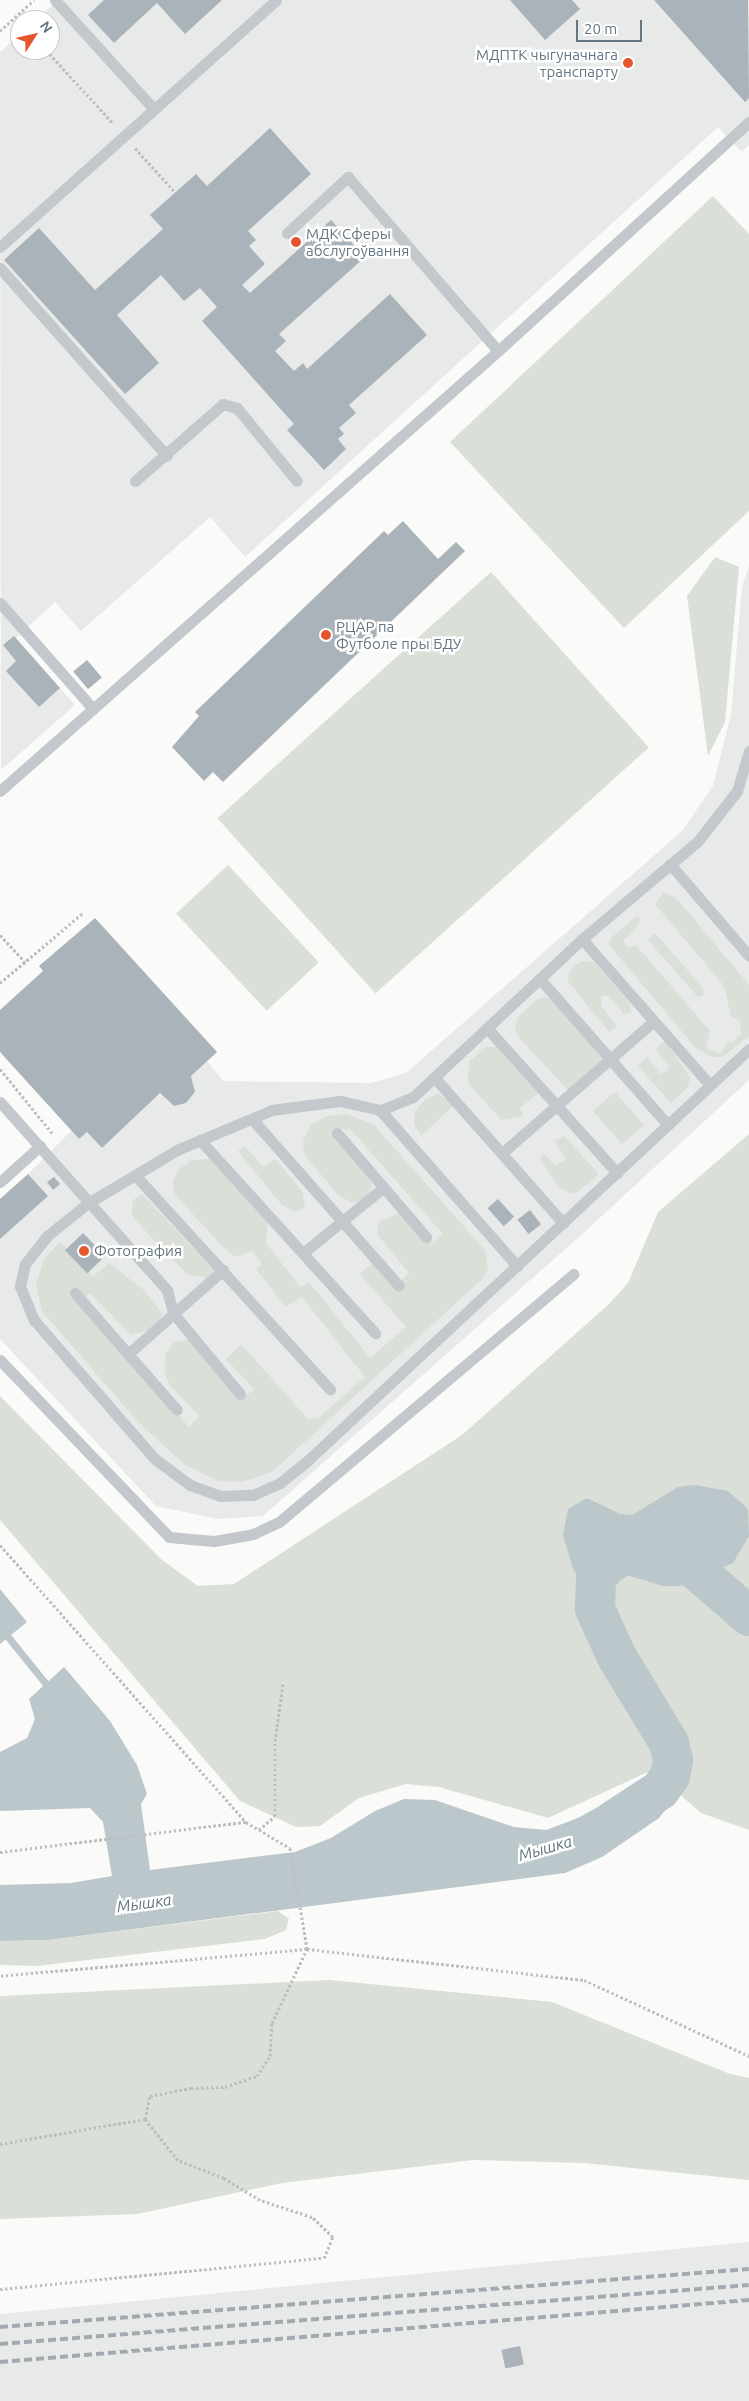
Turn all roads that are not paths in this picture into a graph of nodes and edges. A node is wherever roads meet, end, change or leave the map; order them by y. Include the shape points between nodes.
1 (54, 0) edge
2 (276, 0) edge
3 (154, 109) junction
4 (749, 122) edge
5 (286, 233) dead end
6 (0, 246) edge
7 (0, 268) edge
8 (498, 351) junction
9 (166, 456) junction
10 (135, 481) dead end
11 (297, 481) dead end
12 (0, 603) edge
13 (94, 709) junction
14 (749, 751) edge
15 (0, 791) edge
16 (670, 864) junction
17 (582, 940) junction
18 (749, 956) edge
19 (540, 979) junction
20 (654, 1021) junction
21 (487, 1028) junction
22 (749, 1049) edge
23 (610, 1059) junction
24 (434, 1077) junction
25 (710, 1085) junction
26 (0, 1102) edge
27 (556, 1105) junction
28 (380, 1110) junction
29 (252, 1119) junction
30 (668, 1125) junction
31 (337, 1133) dead end
32 (200, 1140) junction
33 (40, 1146) junction
34 (502, 1153) junction
35 (617, 1173) junction
36 (135, 1175) junction
37 (0, 1182) edge
38 (384, 1187) junction
39 (88, 1203) junction
40 (342, 1222) junction
41 (564, 1223) junction
42 (426, 1237) dead end
43 (303, 1253) junction
44 (517, 1266) junction
45 (223, 1270) junction
46 (573, 1274) dead end
47 (399, 1286) dead end
48 (75, 1293) dead end
49 (173, 1313) junction
50 (375, 1333) dead end
51 (128, 1354) junction
52 (0, 1360) edge
53 (330, 1389) dead end
54 (240, 1394) dead end
55 (177, 1410) dead end

1 - 3 lane
2 - 3 lane
3 - 6 lane
4 - 8 lane
5 - 8 lane via 348,177
7 - 9 lane
8 - 13 lane
9 - 10 lane
9 - 11 lane via 223,404 237,408
12 - 13 lane
13 - 15 lane
14 - 16 lane via 736,791 698,841
16 - 17 lane
16 - 18 lane
17 - 19 lane
17 - 20 lane
19 - 21 lane
19 - 23 lane
20 - 23 lane
20 - 25 lane
21 - 24 lane
21 - 27 lane
22 - 25 lane
23 - 27 lane
23 - 30 lane
24 - 28 lane via 413,1097
24 - 34 lane
25 - 30 lane
26 - 33 lane
27 - 34 lane
27 - 35 lane
28 - 29 lane via 340,1101 272,1110
28 - 44 lane
29 - 32 lane
29 - 40 lane
30 - 35 lane
31 - 38 lane
32 - 36 lane
32 - 43 lane
33 - 37 lane
33 - 39 lane
34 - 41 lane
35 - 41 lane
36 - 39 lane
36 - 45 lane
38 - 40 lane
38 - 42 lane
39 - 44 lane via 47,1236 25,1264 20,1286 34,1320 155,1459 190,1485 220,1496 253,1495 280,1483 305,1464
39 - 49 lane via 167,1290
40 - 43 lane
40 - 47 lane
41 - 44 lane
43 - 50 lane
45 - 49 lane
45 - 53 lane
46 - 52 lane via 279,1522 253,1534 214,1542 169,1537
48 - 51 lane
49 - 51 lane
49 - 54 lane
51 - 55 lane

